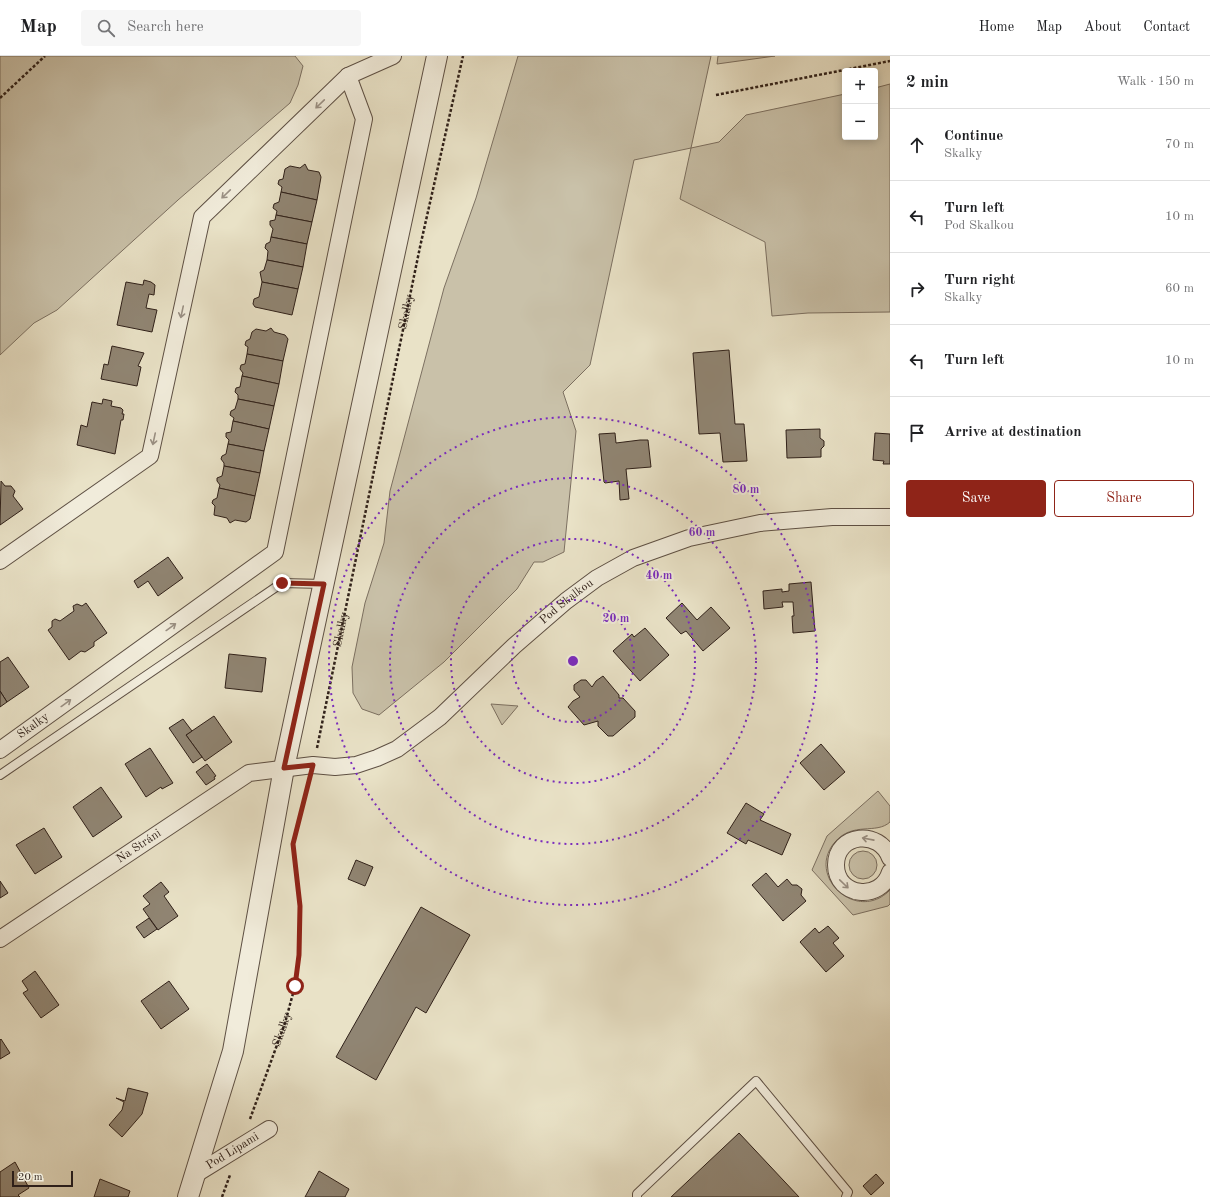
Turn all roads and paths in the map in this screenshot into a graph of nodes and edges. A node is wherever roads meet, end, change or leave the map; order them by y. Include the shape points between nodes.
1 (45, 56) edge
2 (393, 56) edge
3 (437, 56) edge
4 (463, 56) edge
5 (890, 61) edge
6 (348, 76) junction
7 (716, 95) dead end
8 (0, 98) edge
9 (890, 517) edge
10 (0, 561) edge
11 (324, 584) junction
12 (0, 750) edge
13 (313, 765) junction
14 (284, 768) junction
15 (0, 775) edge
16 (888, 848) edge
17 (890, 872) edge
18 (0, 939) edge
19 (269, 1129) dead end
20 (240, 1147) junction
21 (196, 1174) junction
22 (188, 1197) edge
23 (222, 1197) edge
24 (637, 1197) edge
25 (846, 1197) edge

1 - 8 path
2 - 6 street
3 - 11 street, Skalky
4 - 13 path, Skalky via 420,247
5 - 7 path
6 -> 10 street via 202,218 150,456
12 -> 6 street, Skalky via 275,552 364,119
9 - 13 street, Pod Skalkou via 832,517 760,523 689,538 633,558 597,578 566,601 440,717 397,748 356,765
11 - 14 street, Skalky
11 - 15 lane via 282,583
13 - 14 street, Pod Skalkou
13 - 20 path, Skalky via 293,844 300,906 299,955 295,986 285,1023
14 - 18 street, Na Stráni via 248,773
14 - 21 street, Skalky via 233,1051
16 -> 17 street via 868,838 855,838 844,844 837,855 837,873 847,888 865,893 882,886
19 - 20 street, Pod Lipami
20 - 21 street, Pod Lipami
20 - 23 path, Skalky
21 - 22 street, Skalky
24 - 25 lane via 637,1194 756,1081 848,1192

